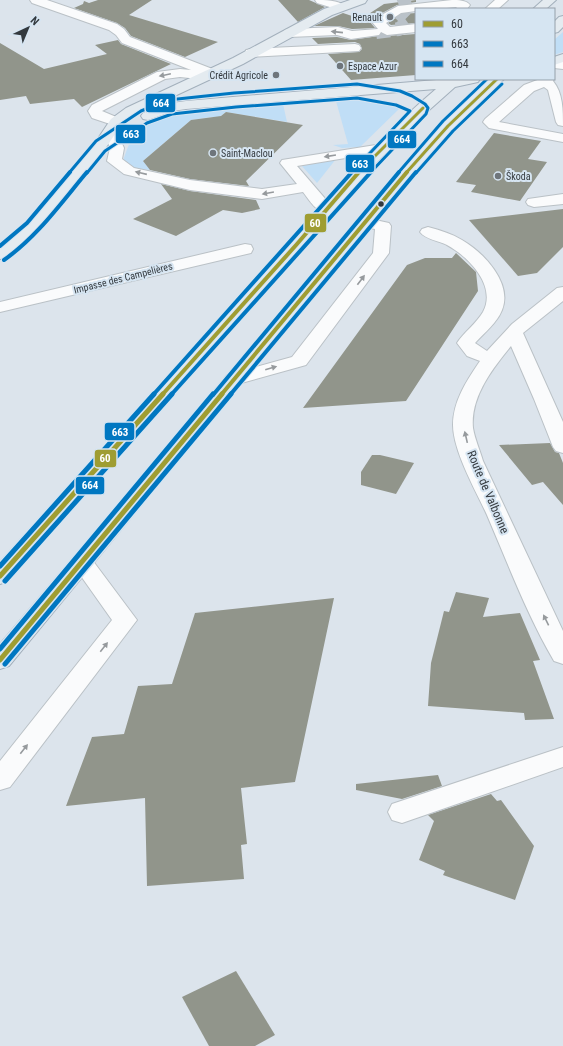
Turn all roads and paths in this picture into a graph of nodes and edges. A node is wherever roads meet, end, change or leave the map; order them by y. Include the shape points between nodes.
1 (36, 0) edge
2 (321, 0) edge
3 (361, 0) edge
4 (502, 0) edge
5 (550, 0) edge
6 (340, 6) junction
7 (415, 8) edge
8 (418, 8) edge
9 (461, 8) edge
10 (492, 8) edge
11 (540, 8) edge
12 (415, 18) edge
13 (563, 20) edge
14 (377, 27) junction
15 (555, 27) edge
16 (415, 28) edge
17 (289, 33) junction
18 (355, 48) dead end
19 (251, 53) junction
20 (238, 61) junction
21 (207, 75) junction
22 (462, 80) edge
23 (496, 80) edge
24 (547, 80) edge
25 (451, 81) edge
26 (357, 91) junction
27 (260, 98) junction
28 (421, 110) junction
29 (116, 122) junction
30 (563, 122) edge
31 (563, 138) edge
32 (107, 142) junction
33 (382, 148) junction
34 (307, 187) junction
35 (563, 199) edge
36 (534, 202) dead end
37 (326, 209) junction
38 (366, 223) junction
39 (428, 232) dead end
40 (245, 249) dead end
41 (0, 254) edge
42 (563, 292) edge
43 (0, 307) edge
44 (514, 332) junction
45 (492, 359) junction
46 (234, 379) junction
47 (544, 399) junction
48 (563, 401) edge
49 (563, 447) edge
50 (82, 562) junction
51 (0, 576) edge
52 (563, 655) edge
53 (0, 660) edge
54 (563, 757) edge
55 (0, 780) edge
56 (402, 812) dead end

1 - 21 street via 113,27 126,40
2 - 6 street
3 - 6 main road
4 - 10 street
5 - 11 main road
6 - 17 main road
7 - 14 street via 398,10
8 - 9 street via 464,5
12 - 14 street
13 - 15 main road
14 - 16 street via 387,31
14 -> 17 street via 351,35 338,31
17 - 19 main road
18 - 19 street
19 - 20 main road
20 - 21 main road
20 - 27 main road via 222,79 224,84
21 - 29 main road via 147,102
21 -> 29 street via 162,75 97,108 97,115
22 - 25 main road
23 - 38 main road via 448,126
24 - 30 street via 554,89
24 - 31 street via 529,88 490,122 494,125
25 - 26 main road
25 - 28 main road
26 - 27 main road
26 - 28 main road via 398,98
27 - 32 main road via 170,107 144,117
28 - 33 main road
29 - 32 main road
34 -> 32 street via 262,194 190,185 129,171 114,161 117,148
32 - 41 main road via 32,228
33 -> 34 street via 287,163
33 - 37 main road
34 - 37 street
35 - 36 street
37 - 51 main road
38 - 46 main road
46 -> 38 street via 299,361 381,253 383,226
39 - 45 street via 459,245 471,254 492,279 496,303 489,318 466,343 470,350
40 - 43 street, Impasse des Campelières
42 - 44 street, Route de Valbonne
44 - 45 street, Route de Valbonne
44 - 47 street
52 -> 45 street, Route de Valbonne via 476,468 466,440 463,424 465,403
46 - 50 main road
47 - 48 street
47 - 49 street
50 - 53 main road
55 -> 50 street via 125,620
54 - 56 street

